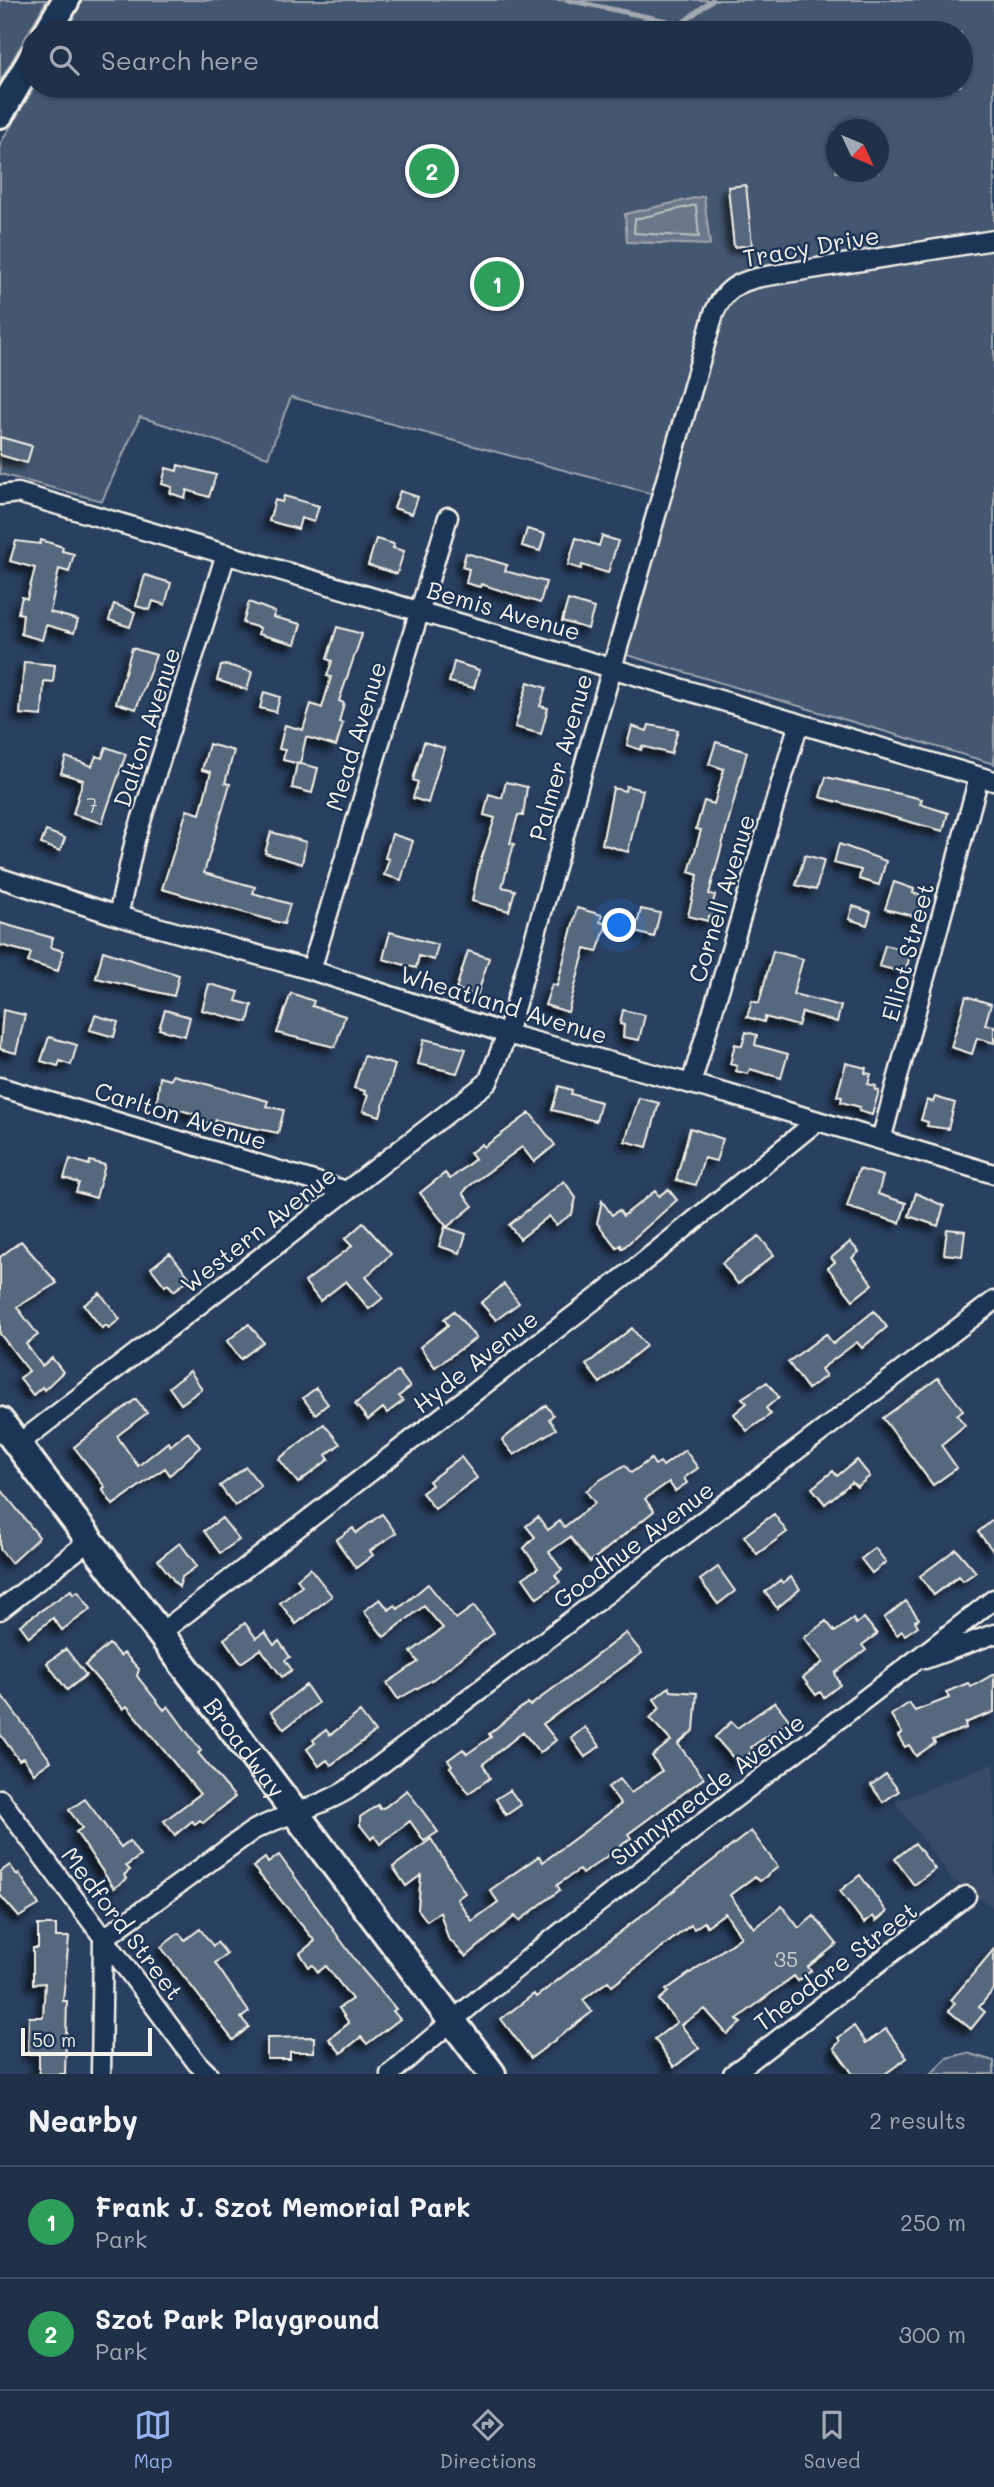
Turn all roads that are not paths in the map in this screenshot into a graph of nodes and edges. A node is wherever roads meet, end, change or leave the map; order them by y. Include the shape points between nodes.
1 (66, 0) edge
2 (54, 21) edge
3 (21, 78) edge
4 (0, 114) edge
5 (994, 240) edge
6 (660, 494) joint
7 (0, 495) edge
8 (448, 517) dead end
9 (226, 554) junction
10 (419, 611) junction
11 (611, 666) junction
12 (798, 726) junction
13 (987, 779) edge
14 (0, 878) edge
15 (117, 916) junction
16 (311, 970) junction
17 (507, 1034) junction
18 (691, 1084) junction
19 (0, 1087) edge
20 (817, 1121) junction
21 (881, 1140) junction
22 (994, 1174) edge
23 (348, 1191) junction
24 (994, 1301) edge
25 (0, 1421) edge
26 (17, 1445) junction
27 (89, 1541) junction
28 (994, 1599) edge
29 (0, 1611) edge
30 (159, 1634) junction
31 (994, 1634) edge
32 (912, 1664) junction
33 (0, 1799) edge
34 (295, 1814) junction
35 (967, 1896) dead end
36 (103, 1939) junction
37 (453, 2023) junction
38 (101, 2074) edge
39 (208, 2074) edge
40 (390, 2074) edge
41 (492, 2074) edge
42 (733, 2074) edge

1 - 2 main road
3 - 4 main road
5 - 6 street, Tracy Drive via 761,277 729,290 714,313
6 - 11 street, Palmer Avenue
7 - 9 street, Bemis Avenue via 18,493
8 - 10 street, Mead Avenue
9 - 10 street, Bemis Avenue
9 - 15 street, Dalton Avenue via 135,840
10 - 11 street, Bemis Avenue
10 - 16 street, Mead Avenue
11 - 12 street, Bemis Avenue
11 - 17 street, Palmer Avenue
12 - 13 street, Bemis Avenue
12 - 18 street, Cornell Avenue
13 - 21 street, Elliot Street
14 - 15 street, Wheatland Avenue
15 - 16 street, Wheatland Avenue
16 - 17 street, Wheatland Avenue
17 - 18 street, Wheatland Avenue
17 - 23 street, Western Avenue via 488,1082
18 - 20 street, Wheatland Avenue
19 - 23 street, Carlton Avenue
20 - 21 street, Wheatland Avenue
20 - 30 street, Hyde Avenue via 632,1270
21 - 22 street, Wheatland Avenue
23 - 26 street, Western Avenue
24 - 34 street, Goodhue Avenue via 347,1790 320,1807
25 - 26 main road, Broadway
26 - 27 main road, Broadway
27 - 29 street
27 - 30 main road, Broadway
28 - 32 street, Sunnymeade Avenue
30 - 34 main road, Broadway
31 - 32 street
32 - 37 street, Sunnymeade Avenue via 672,1843
33 - 36 street, Medford Street
34 - 36 street, Goodhue Avenue via 252,1831
34 - 37 main road, Broadway
35 - 42 street, Theodore Street
36 - 38 street
36 - 39 street, Medford Street
37 - 40 street
37 - 41 main road, Broadway

